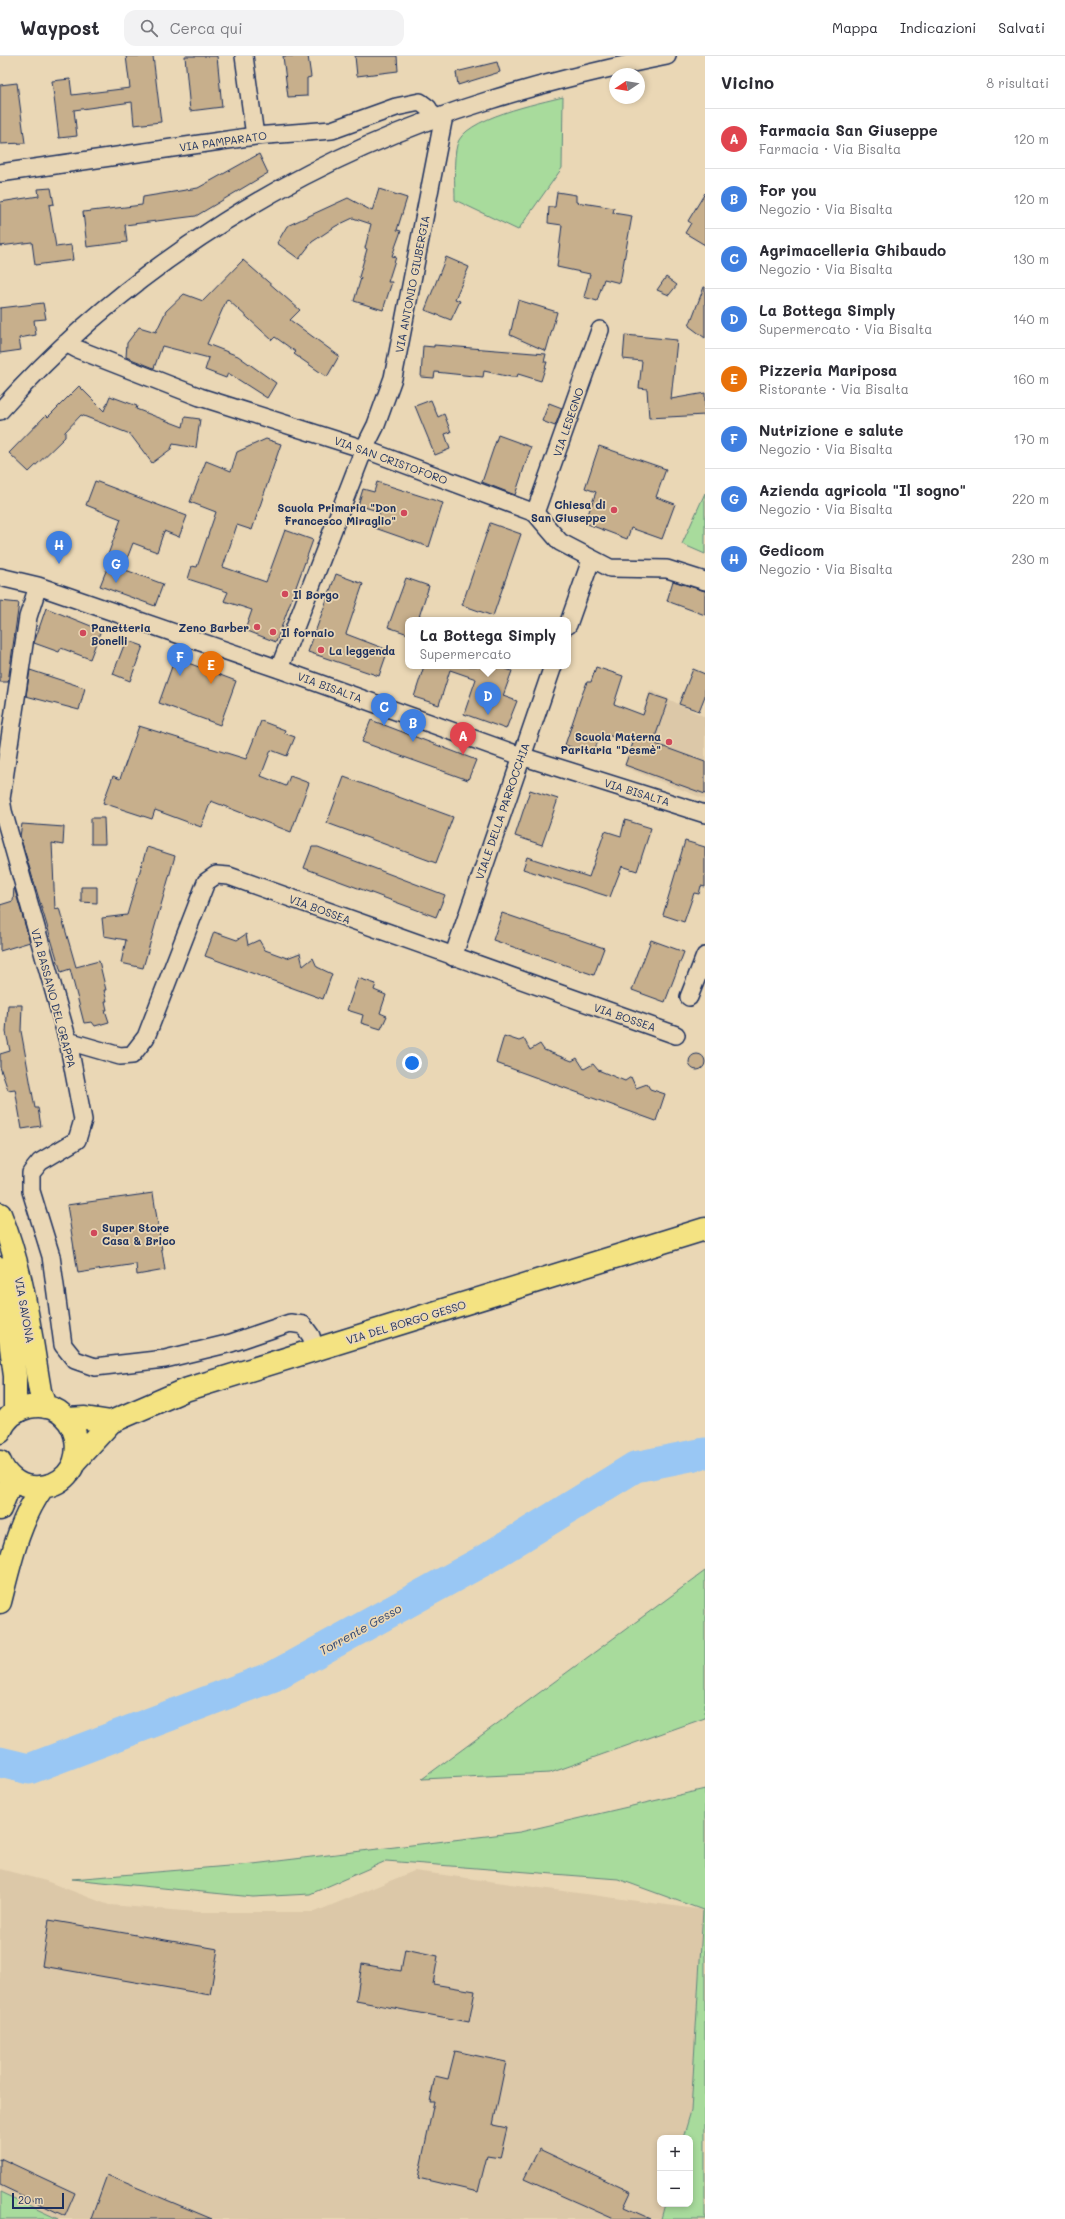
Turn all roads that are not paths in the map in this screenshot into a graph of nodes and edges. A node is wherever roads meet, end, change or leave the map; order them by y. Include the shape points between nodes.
1 (244, 56) edge
2 (667, 56) edge
3 (439, 117) junction
4 (255, 136) junction
5 (0, 173) edge
6 (600, 330) dead end
7 (66, 343) junction
8 (0, 411) edge
9 (364, 448) junction
10 (536, 513) junction
11 (591, 560) junction
12 (0, 577) edge
13 (705, 582) edge
14 (38, 586) junction
15 (571, 617) edge
16 (278, 669) junction
17 (552, 669) edge
18 (521, 756) junction
19 (705, 814) edge
20 (705, 956) edge
21 (453, 957) junction
22 (689, 997) dead end
23 (676, 1035) dead end
24 (68, 1041) junction
25 (0, 1214) edge
26 (705, 1230) edge
27 (0, 1268) edge
28 (315, 1350) junction
29 (45, 1407) junction
30 (14, 1413) junction
31 (67, 1419) junction
32 (111, 1422) junction
33 (0, 1432) edge
34 (76, 1460) junction
35 (6, 1470) edge
36 (43, 1488) junction
37 (0, 1509) edge
38 (0, 1602) edge

1 - 4 street
2 - 3 street via 547,84
3 - 4 street, VIA PAMPARATO via 420,102 396,107 332,130
3 - 7 street via 337,160 221,224 137,283
3 - 9 street, VIA ANTONIO GIUBERGIA via 393,378 376,425
4 - 5 street, VIA PAMPARATO
6 - 10 street, VIA LESEGNO
7 - 8 street
7 - 9 street, VIA SAN CRISTOFORO via 200,397
9 - 10 street, VIA SAN CRISTOFORO
9 - 16 street, VIA ANTONIO GIUBERGIA
10 - 11 street, VIA SAN CRISTOFORO via 560,542
11 - 13 street, VIA SAN CRISTOFORO via 610,568 667,569
11 - 15 street
12 - 14 street, VIA BISALTA
14 - 16 street, VIA BISALTA
14 - 24 street, VIA BASSANO DEL GRAPPA via 28,617 1,799
16 - 18 street, VIA BISALTA
17 - 18 street, VIALE DELLA PARROCCHIA
18 - 19 street, VIA BISALTA
18 - 21 street, VIALE DELLA PARROCCHIA
20 - 22 street
21 - 23 street, VIA BOSSEA
21 - 24 street, VIA BOSSEA via 229,876 216,875 206,882 146,1037 132,1055 120,1056
24 - 28 street, VIA BASSANO DEL GRAPPA via 83,1120 77,1140 40,1162 31,1173 31,1191 51,1256 63,1345 75,1360 95,1367 165,1359 231,1343 290,1323 303,1325 311,1336
25 - 29 main road, VIA SAVONA via 10,1239 22,1285
26 - 28 main road, VIA DEL BORGO GESSO
27 - 30 main road, VIA SAVONA via 15,1376
28 - 32 main road, VIA DEL BORGO GESSO via 185,1390
29 - 30 main road via 24,1408
29 - 31 main road via 57,1411
30 - 33 main road via 3,1424
31 - 32 main road via 85,1418
31 - 34 main road via 75,1431 78,1446
32 - 34 main road, VIA DEL BORGO GESSO
34 - 36 main road, VIA DEL BORGO GESSO via 68,1473 57,1483
35 - 36 main road via 27,1486
35 - 37 main road
36 - 38 main road via 32,1503 23,1523

